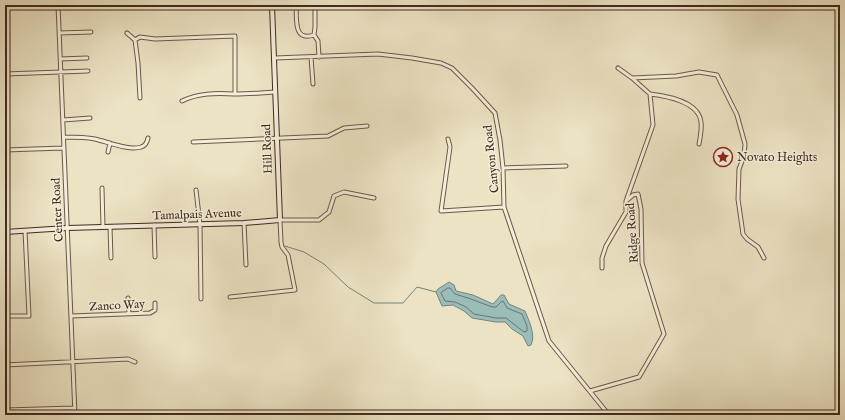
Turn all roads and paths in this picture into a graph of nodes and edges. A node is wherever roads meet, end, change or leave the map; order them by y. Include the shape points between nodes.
1 (58, 5) edge
2 (272, 5) edge
3 (296, 5) edge
4 (315, 5) edge
5 (91, 32) dead end
6 (59, 33) junction
7 (127, 33) dead end
8 (314, 36) junction
9 (135, 40) junction
10 (311, 57) junction
11 (319, 57) junction
12 (87, 58) dead end
13 (275, 58) junction
14 (60, 59) junction
15 (618, 68) dead end
16 (88, 71) dead end
17 (60, 72) junction
18 (5, 74) edge
19 (632, 78) junction
20 (313, 84) dead end
21 (276, 92) junction
22 (235, 94) junction
23 (650, 94) junction
24 (140, 98) dead end
25 (182, 101) dead end
26 (90, 118) dead end
27 (63, 120) junction
28 (367, 126) dead end
29 (64, 138) junction
30 (148, 138) dead end
31 (277, 138) junction
32 (448, 139) dead end
33 (193, 142) dead end
34 (110, 143) junction
35 (699, 144) dead end
36 (63, 148) junction
37 (5, 150) edge
38 (108, 152) dead end
39 (566, 166) dead end
40 (503, 168) junction
41 (102, 188) dead end
42 (196, 190) dead end
43 (374, 198) dead end
44 (626, 201) junction
45 (504, 207) junction
46 (280, 220) junction
47 (244, 223) junction
48 (200, 224) junction
49 (154, 225) junction
50 (103, 227) junction
51 (110, 227) junction
52 (67, 228) junction
53 (25, 231) junction
54 (5, 232) edge
55 (155, 257) dead end
56 (111, 258) dead end
57 (764, 258) dead end
58 (246, 265) dead end
59 (602, 268) dead end
60 (230, 297) dead end
61 (128, 298) dead end
62 (201, 299) dead end
63 (155, 303) dead end
64 (129, 314) junction
65 (5, 316) edge
66 (71, 316) junction
67 (73, 362) junction
68 (135, 362) dead end
69 (5, 365) edge
70 (590, 390) junction
71 (74, 408) junction
72 (5, 410) edge
73 (146, 413) dead end
74 (75, 415) edge
75 (141, 415) edge
76 (609, 415) edge

1 - 6 street, Center Road
2 - 13 street, Hill Road
3 - 8 street via 299,34
4 - 8 street
5 - 6 street
6 - 14 street, Center Road
7 - 9 street
8 - 11 street via 318,41
9 - 22 street via 140,37 155,39 235,36
9 - 24 street
10 - 11 street, Canyon Road
10 - 13 street, Canyon Road
10 - 20 street
11 - 40 street, Canyon Road via 378,54 441,63 452,68 495,113
12 - 14 street
13 - 21 street, Hill Road
14 - 17 street, Center Road
15 - 19 street
16 - 17 street
17 - 18 street
17 - 27 street, Center Road
19 - 23 street
19 - 57 street via 700,72 717,75 737,115 745,144 739,169 738,199 743,234 758,247
21 - 22 street
21 - 31 street, Hill Road
22 - 25 street via 212,93
23 - 35 street via 693,107 698,112 701,123
23 - 44 street, Ridge Road via 653,125
26 - 27 street
27 - 29 street, Center Road
28 - 31 street via 344,128 328,136
29 - 34 street via 82,137
29 - 36 street, Center Road
30 - 34 street via 142,147 133,148
31 - 33 street
31 - 46 street, Hill Road
32 - 45 street via 450,147 441,211
34 - 38 street
36 - 37 street
36 - 52 street, Center Road
39 - 40 street
40 - 45 street, Canyon Road
41 - 50 street
42 - 48 street
43 - 46 street, Tamalpais Avenue via 344,192 334,196 329,212 319,220
44 - 59 street via 626,212 606,246
44 - 70 street, Ridge Road via 638,194 641,209 642,263 664,334 639,377
45 - 70 street, Canyon Road via 549,341
46 - 47 street, Tamalpais Avenue
46 - 60 street, Hill Road via 281,242 288,255 294,290
47 - 48 street, Tamalpais Avenue
47 - 58 street
48 - 49 street, Tamalpais Avenue
48 - 62 street
49 - 51 street, Tamalpais Avenue
49 - 55 street
50 - 51 street, Tamalpais Avenue
50 - 52 street, Tamalpais Avenue
51 - 56 street
52 - 53 street, Tamalpais Avenue
52 - 66 street, Center Road
53 - 54 street, Tamalpais Avenue
53 - 65 street via 29,316
61 - 64 street
63 - 64 street, Zanco Way via 155,310 150,313
64 - 66 street, Zanco Way
66 - 67 street, Center Road
67 - 68 street
67 - 69 street
67 - 71 street, Center Road
70 - 76 street, Canyon Road
71 - 72 street
71 - 74 street, Center Road
73 - 75 street

